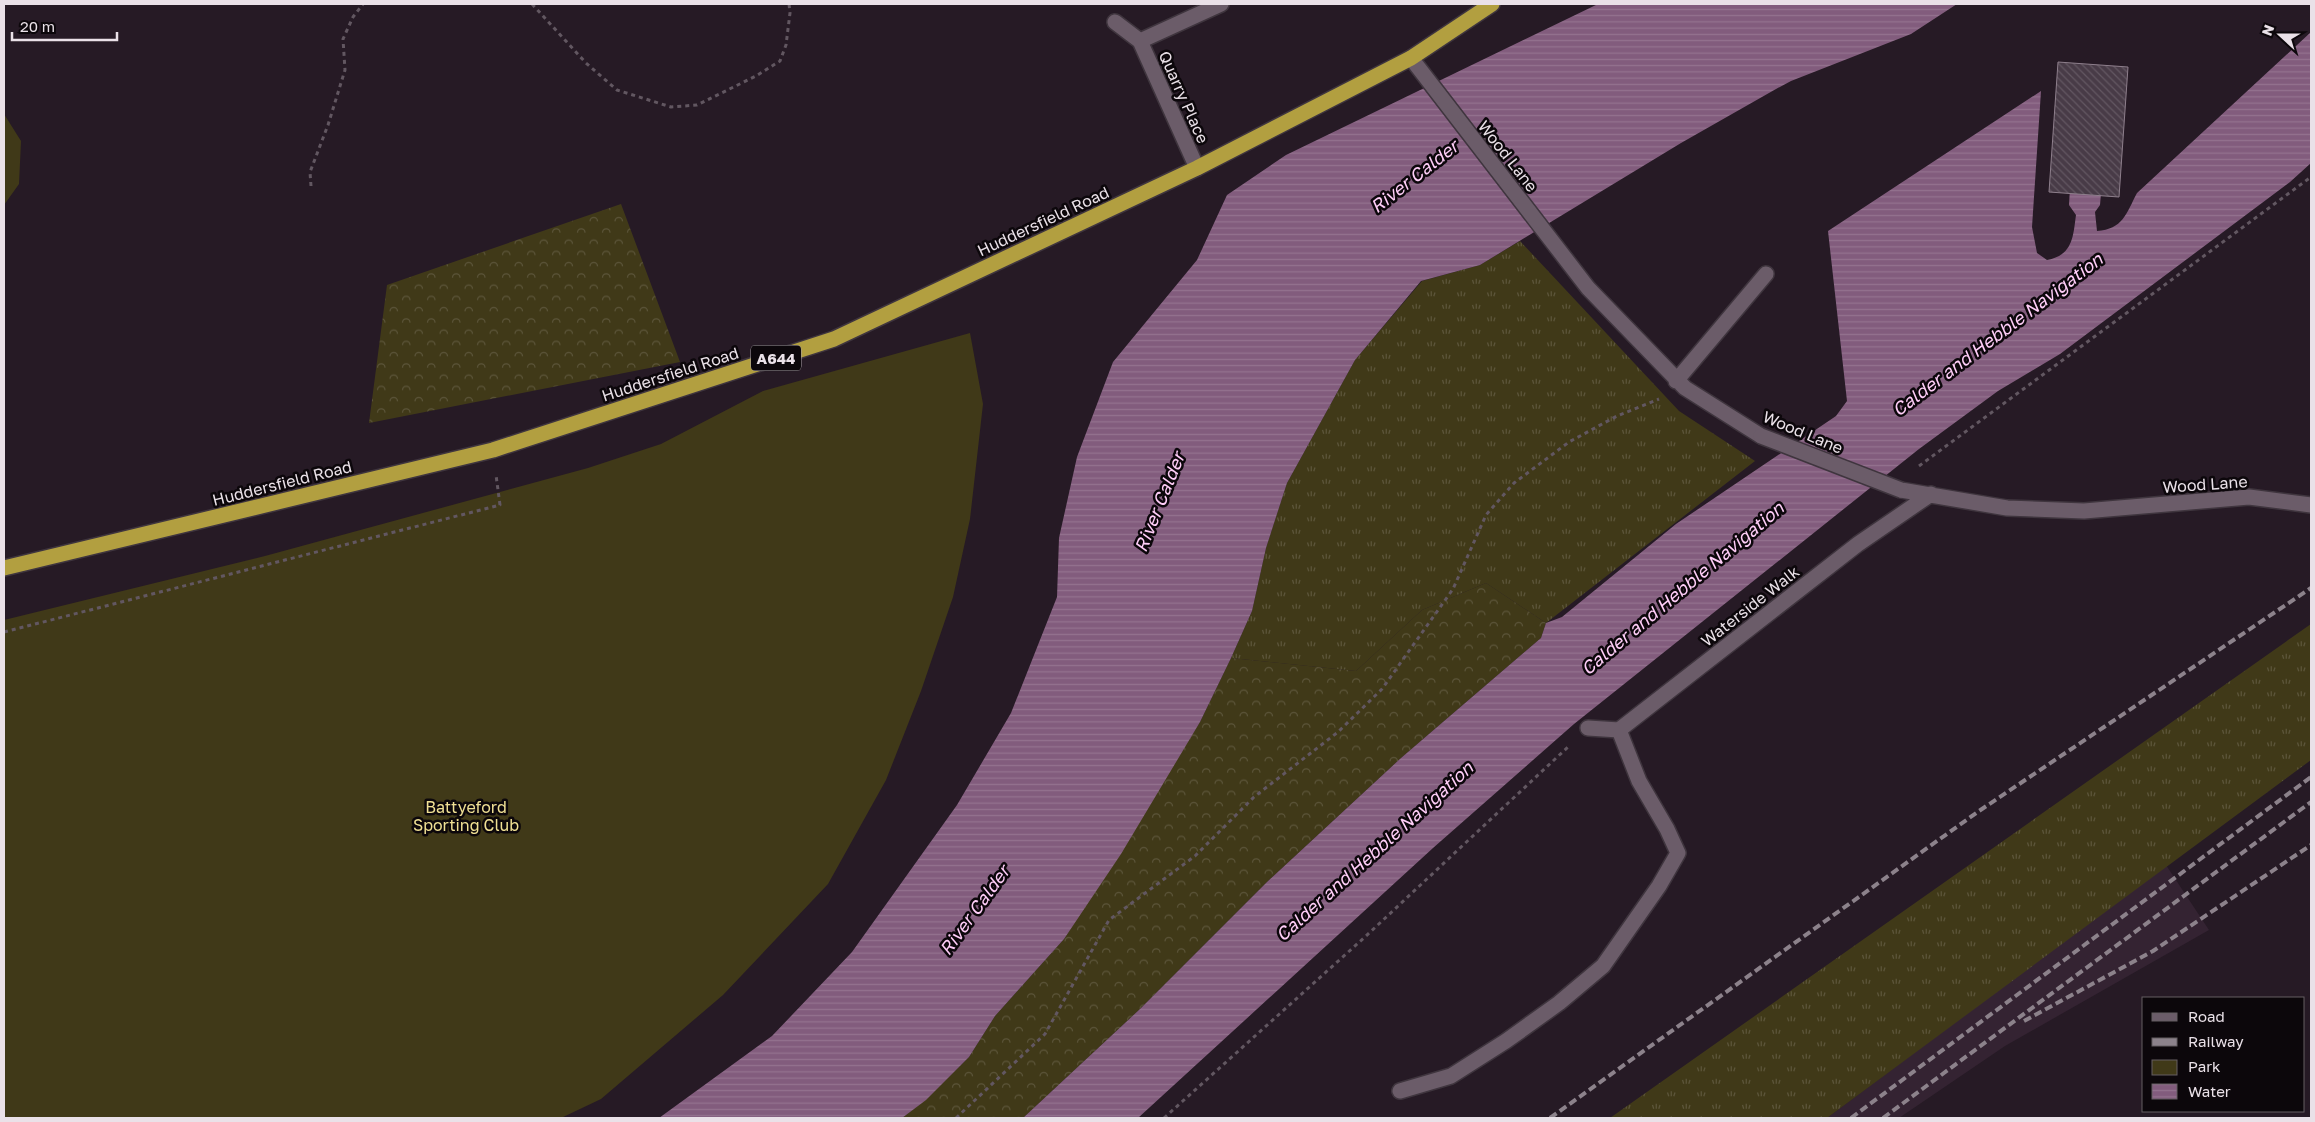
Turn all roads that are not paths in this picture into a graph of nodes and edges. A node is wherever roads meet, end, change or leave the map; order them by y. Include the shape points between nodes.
1 (1221, 4) edge
2 (1492, 4) edge
3 (1115, 22) dead end
4 (1140, 41) junction
5 (1411, 58) junction
6 (1197, 168) junction
7 (1766, 274) dead end
8 (1680, 385) junction
9 (1931, 494) junction
10 (2311, 505) edge
11 (4, 568) edge
12 (1588, 728) road end
13 (1619, 730) junction
14 (1400, 1091) dead end

1 - 4 street, Quarry Place
2 - 5 highway, Huddersfield Road / A644
3 - 4 street, Quarry Place
4 - 6 street, Quarry Place
5 - 6 highway, Huddersfield Road / A644
5 - 8 street, Wood Lane via 1588,288
6 - 11 highway, Huddersfield Road / A644 via 834,339 493,450
7 - 8 street
8 - 9 street, Wood Lane, bridge via 1762,436 1901,490
9 - 10 street, Wood Lane via 2007,508 2084,511 2248,497
9 - 13 street, Waterside Walk via 1858,544
12 - 13 street
13 - 14 street via 1639,781 1678,853 1659,886 1603,966 1559,1003 1506,1042 1451,1076

